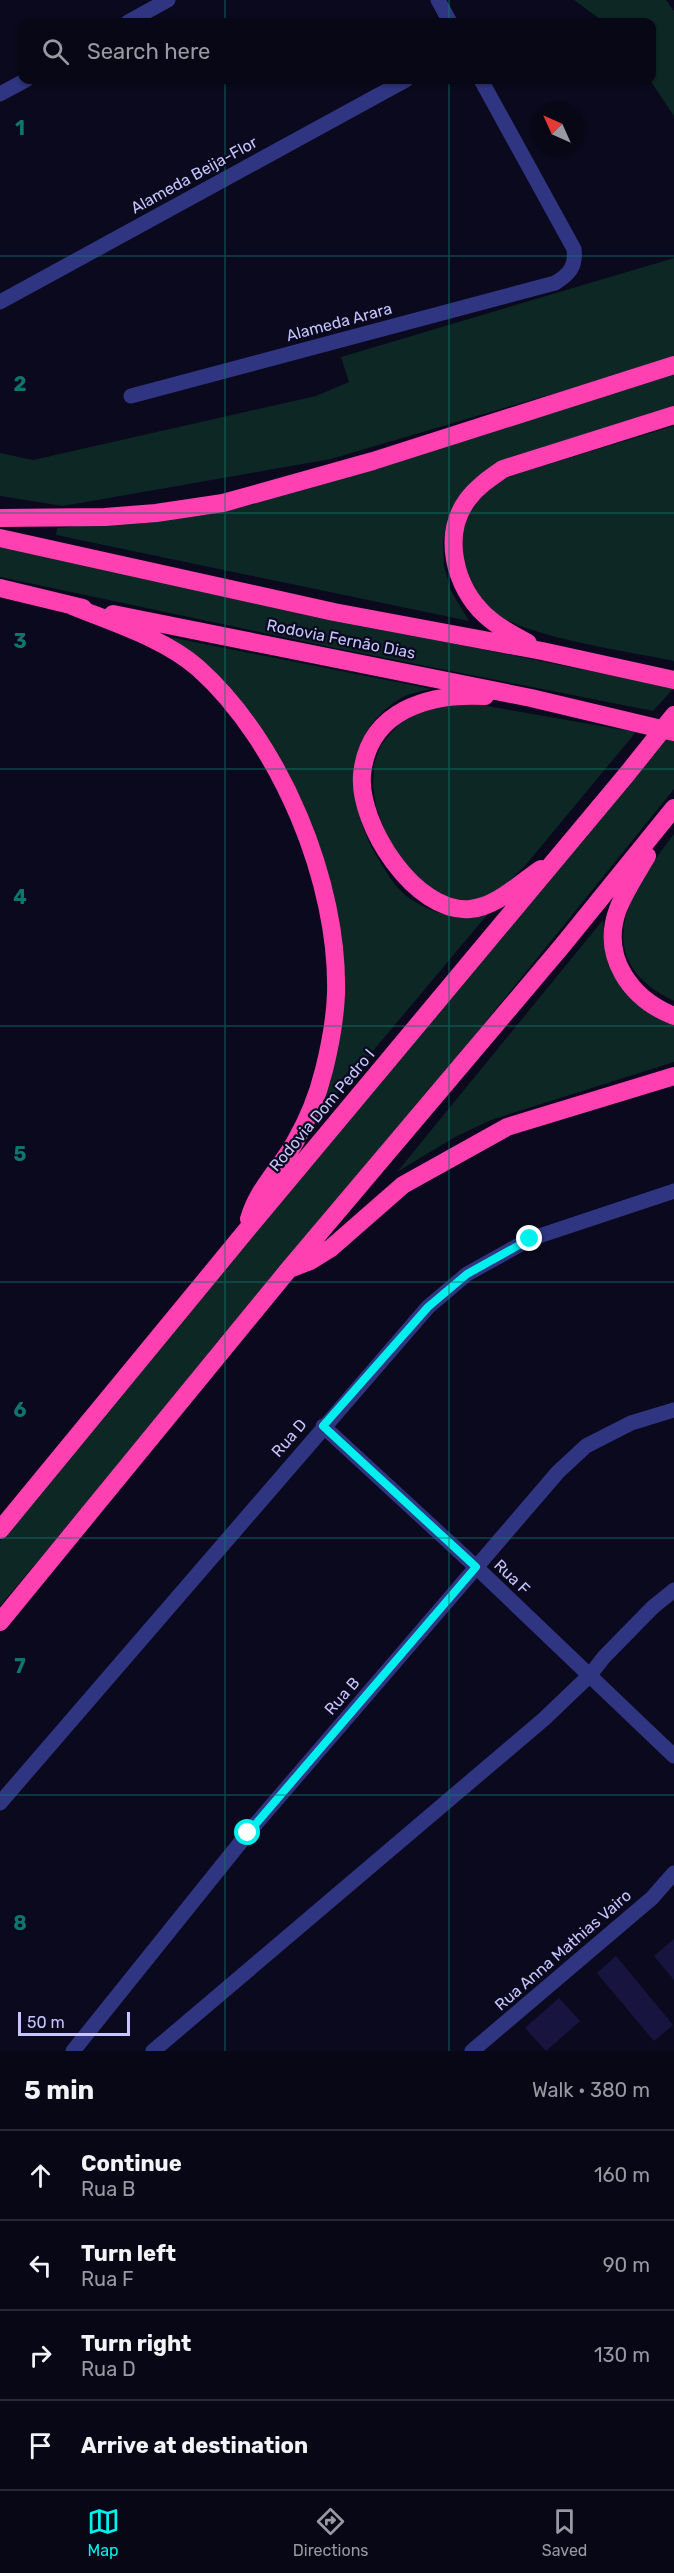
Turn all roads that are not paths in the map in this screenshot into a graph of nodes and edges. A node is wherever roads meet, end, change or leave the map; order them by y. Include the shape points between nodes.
1 (168, 0) edge
2 (438, 0) edge
3 (135, 18) edge
4 (448, 18) edge
5 (19, 84) edge
6 (399, 84) edge
7 (484, 84) edge
8 (0, 94) edge
9 (0, 302) edge
10 (674, 365) edge
11 (131, 396) dead end
12 (674, 415) edge
13 (0, 518) edge
14 (0, 538) edge
15 (0, 588) edge
16 (72, 606) junction
17 (542, 651) junction
18 (674, 680) edge
19 (531, 698) junction
20 (674, 715) edge
21 (674, 732) edge
22 (674, 809) edge
23 (562, 854) junction
24 (674, 1016) edge
25 (674, 1076) edge
26 (674, 1191) edge
27 (245, 1232) junction
28 (289, 1269) junction
29 (674, 1410) edge
30 (323, 1426) junction
31 (0, 1530) edge
32 (476, 1567) junction
33 (674, 1590) edge
34 (0, 1622) edge
35 (590, 1675) junction
36 (674, 1756) edge
37 (0, 1803) edge
38 (674, 1873) edge
39 (73, 2051) edge
40 (153, 2051) edge
41 (472, 2051) edge

1 - 3 street
2 - 4 street
5 - 8 street
6 - 9 street, Alameda Beija-Flor
7 - 11 street, Alameda Arara via 574,249 576,260 572,269 555,283
10 - 13 highway via 223,503 105,517
12 - 17 highway via 503,469 480,485 459,515 454,555 464,588 487,617
14 - 17 highway, Rodovia Fernão Dias via 334,612
15 - 16 highway, Rodovia Fernão Dias
16 - 19 highway, Rodovia Fernão Dias
16 - 27 highway via 171,649 197,667 236,708 277,774 321,876 330,918 336,995 323,1071 296,1141 252,1206
17 - 18 highway, Rodovia Fernão Dias
19 - 21 highway, Rodovia Fernão Dias
19 - 23 highway via 479,695 427,699 404,709 383,728 368,751 362,777 366,806 399,870 432,900 452,908 470,909 492,903
20 - 23 highway, Rodovia Dom Pedro I, bridge
22 - 24 highway via 622,901 613,934 614,954 634,992
22 - 28 highway
23 - 27 highway, Rodovia Dom Pedro I
25 - 28 highway via 507,1127 403,1185 331,1248
26 - 30 street, Rua D via 530,1239 467,1274 428,1307
27 - 31 highway, Rodovia Dom Pedro I
28 - 34 highway
29 - 32 street, Rua B via 631,1423 586,1446 558,1472
30 - 32 street, Rua F
30 - 37 street, Rua D
32 - 35 street, Rua F
32 - 39 street, Rua B via 248,1833
33 - 35 street
35 - 36 street, Rua F
35 - 40 street via 544,1719
38 - 41 street, Rua Anna Mathias Vairo via 652,1898

